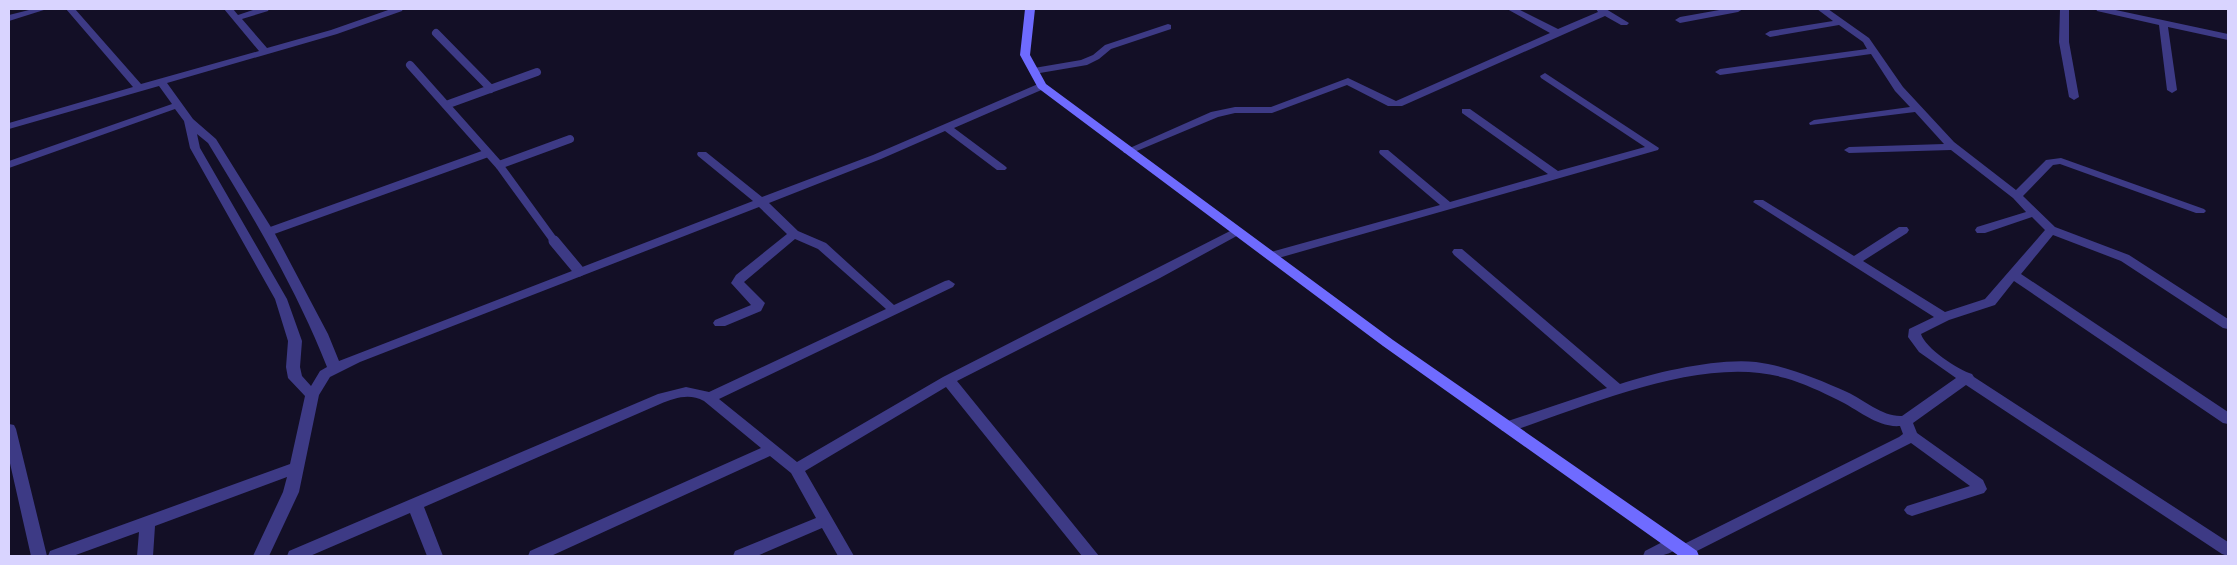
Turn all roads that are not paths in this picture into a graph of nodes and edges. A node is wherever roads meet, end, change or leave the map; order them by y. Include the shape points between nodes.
1 (42, 9) edge
2 (70, 9) edge
3 (228, 9) edge
4 (265, 9) edge
5 (399, 9) edge
6 (1030, 9) edge
7 (1530, 9) edge
8 (1738, 9) edge
9 (1822, 9) edge
10 (2064, 9) edge
11 (2100, 9) edge
12 (1603, 10) edge
13 (1516, 11) edge
14 (9, 18) edge
15 (236, 18) junction
16 (1680, 20) dead end
17 (1842, 22) junction
18 (1624, 23) dead end
19 (2163, 23) junction
20 (1168, 27) dead end
21 (436, 33) dead end
22 (1558, 33) junction
23 (1770, 34) dead end
24 (2228, 37) edge
25 (1873, 51) junction
26 (265, 52) junction
27 (410, 65) dead end
28 (1034, 71) junction
29 (537, 72) dead end
30 (1720, 72) dead end
31 (1545, 76) dead end
32 (162, 82) junction
33 (1042, 86) junction
34 (140, 89) junction
35 (491, 89) junction
36 (2172, 90) dead end
37 (2074, 97) dead end
38 (178, 105) junction
39 (446, 105) junction
40 (1917, 109) junction
41 (1466, 111) dead end
42 (188, 121) junction
43 (1814, 123) dead end
44 (9, 125) edge
45 (946, 127) junction
46 (570, 139) dead end
47 (1954, 146) junction
48 (1849, 150) dead end
49 (1128, 151) junction
50 (1384, 152) dead end
51 (488, 153) junction
52 (702, 154) dead end
53 (9, 165) edge
54 (500, 165) junction
55 (1001, 168) dead end
56 (1556, 175) junction
57 (2016, 196) junction
58 (760, 201) junction
59 (1759, 202) dead end
60 (1448, 206) junction
61 (2200, 212) dead end
62 (2034, 213) junction
63 (1903, 230) dead end
64 (1981, 230) dead end
65 (2051, 230) junction
66 (268, 232) junction
67 (1238, 232) junction
68 (794, 234) junction
69 (1458, 252) dead end
70 (1271, 256) junction
71 (1854, 261) junction
72 (579, 271) junction
73 (2014, 276) junction
74 (949, 284) dead end
75 (888, 306) dead end
76 (1944, 317) junction
77 (720, 323) dead end
78 (2228, 325) edge
79 (335, 369) junction
80 (1967, 377) junction
81 (948, 380) junction
82 (1618, 390) junction
83 (312, 395) junction
84 (709, 398) junction
85 (2228, 419) edge
86 (1905, 421) junction
87 (1507, 427) junction
88 (9, 429) edge
89 (1911, 436) junction
90 (772, 449) junction
91 (11, 450) edge
92 (296, 467) junction
93 (796, 469) junction
94 (415, 504) junction
95 (1912, 510) dead end
96 (826, 520) junction
97 (147, 522) junction
98 (1682, 550) edge
99 (2228, 550) edge
100 (39, 556) edge
101 (56, 556) edge
102 (145, 556) edge
103 (261, 556) edge
104 (295, 556) edge
105 (435, 556) edge
106 (536, 556) edge
107 (741, 556) edge
108 (846, 556) edge
109 (1091, 556) edge
110 (1651, 556) edge

1 - 14 street
2 - 34 street
3 - 15 street
4 - 15 street
5 - 26 street
6 - 28 street via 1025,55
7 - 13 street
8 - 16 street
9 - 17 street
10 - 37 street via 2064,42
11 - 19 street
12 - 18 street
12 - 22 street
13 - 22 street
15 - 26 street
17 - 23 street
17 - 25 street via 1866,40
19 - 24 street
19 - 36 street
20 - 28 street via 1108,47 1084,63
21 - 35 lane
22 - 49 street via 1398,104 1392,104 1348,81 1272,110 1235,110 1214,114
25 - 30 street
25 - 40 street via 1899,90
26 - 32 street
27 - 39 lane
28 - 33 street
29 - 35 lane
31 - 56 street via 1654,148
32 - 34 street
32 - 38 street
33 - 45 street
33 - 49 street
34 - 44 street
35 - 39 lane
38 - 42 street
38 - 53 street
39 - 51 lane
40 - 43 street
40 - 47 street
41 - 56 street
42 - 66 street via 212,141
42 - 83 street via 195,148 281,299 295,341 295,378
45 - 55 street
45 - 58 street
46 - 54 lane
47 - 48 street
47 - 57 street
49 - 67 street
50 - 60 street
51 - 54 lane
51 - 66 lane
52 - 58 street
54 - 72 lane via 535,217
56 - 60 street
57 - 61 street via 2050,162 2061,161
57 - 62 street
58 - 68 street
58 - 72 street
59 - 71 street
60 - 70 street
62 - 64 street
62 - 65 street
63 - 71 street
65 - 73 street
65 - 78 street via 2125,258
66 - 79 street via 321,334
67 - 70 street
67 - 81 street
68 - 75 street via 822,246
68 - 77 street via 737,283 760,303 756,308
69 - 82 street
70 - 87 street
71 - 76 street
72 - 79 street
73 - 76 street via 1990,302
73 - 85 street
74 - 84 street
76 - 80 street via 1914,332 1914,336 1923,348
79 - 83 street via 325,374
80 - 86 street
80 - 99 street
81 - 93 street
81 - 109 street
82 - 86 street via 1685,373 1730,366 1756,367 1789,374 1843,396 1891,422
82 - 87 street
83 - 92 street
84 - 90 street
84 - 94 street via 696,392 676,393
86 - 89 street
87 - 98 street
88 - 91 street
89 - 95 street via 1978,484 1979,489
89 - 98 street
90 - 93 street
90 - 106 street
91 - 100 street
92 - 97 street
92 - 103 street via 291,492
93 - 96 street
94 - 104 street
94 - 105 street
96 - 107 street
96 - 108 street
97 - 101 street
97 - 102 street
98 - 110 street

